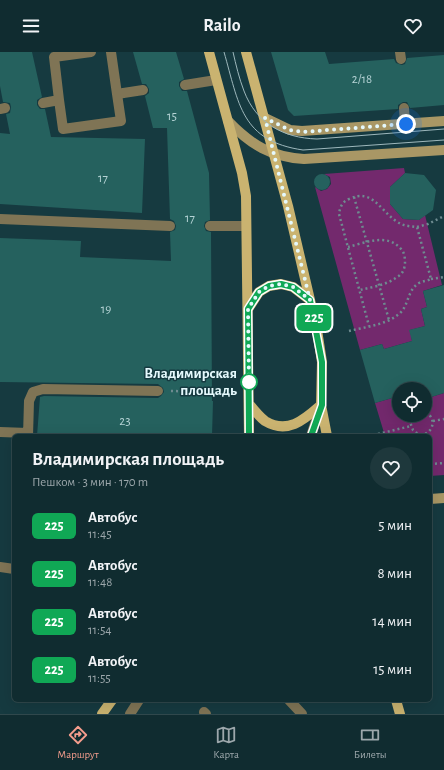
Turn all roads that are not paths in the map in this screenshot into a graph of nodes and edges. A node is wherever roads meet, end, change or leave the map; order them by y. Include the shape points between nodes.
1 (91, 52) edge
2 (112, 52) edge
3 (209, 52) edge
4 (246, 52) edge
5 (216, 80) junction
6 (185, 85) dead end
7 (144, 90) dead end
8 (117, 94) junction
9 (59, 100) junction
10 (44, 102) dead end
11 (404, 108) dead end
12 (265, 118) junction
13 (228, 121) junction
14 (444, 121) edge
15 (406, 124) junction
16 (444, 150) edge
17 (274, 154) junction
18 (0, 219) edge
19 (170, 226) dead end
20 (210, 226) dead end
21 (246, 226) junction
22 (310, 300) junction
23 (248, 309) junction
24 (158, 391) road end
25 (250, 405) junction
26 (322, 405) junction
27 (0, 432) edge
28 (28, 434) edge
29 (249, 434) edge
30 (312, 434) edge
31 (327, 434) edge
32 (444, 498) edge
33 (432, 499) edge
34 (0, 567) edge
35 (12, 569) edge
36 (111, 702) edge
37 (138, 702) edge
38 (291, 702) edge
39 (397, 702) edge
40 (102, 714) edge
41 (130, 714) edge
42 (302, 714) edge
43 (400, 714) edge

1 - 9 street via 54,57
2 - 8 street
3 - 5 main road
4 - 12 main road
5 - 6 street
5 - 13 main road
7 - 8 street
8 - 9 street via 121,121 63,129
9 - 10 street
11 - 15 street
12 - 15 street via 290,130 302,132
12 - 17 main road
13 - 17 street via 242,136
13 - 21 main road via 246,196
14 - 15 street
16 - 17 street via 304,158
17 - 22 main road
18 - 19 street
20 - 21 street
21 - 23 main road
22 - 23 main road via 293,287 281,284 269,286 259,292
22 - 26 main road via 322,362
23 - 25 main road
24 - 28 street via 43,389 33,392 29,401
25 - 26 main road via 265,420 277,426 290,426 303,421
25 - 29 main road
26 - 30 street
26 - 31 main road
27 - 28 street
32 - 33 street
34 - 35 street
36 - 40 main road
37 - 41 street
38 - 42 street
39 - 43 main road

